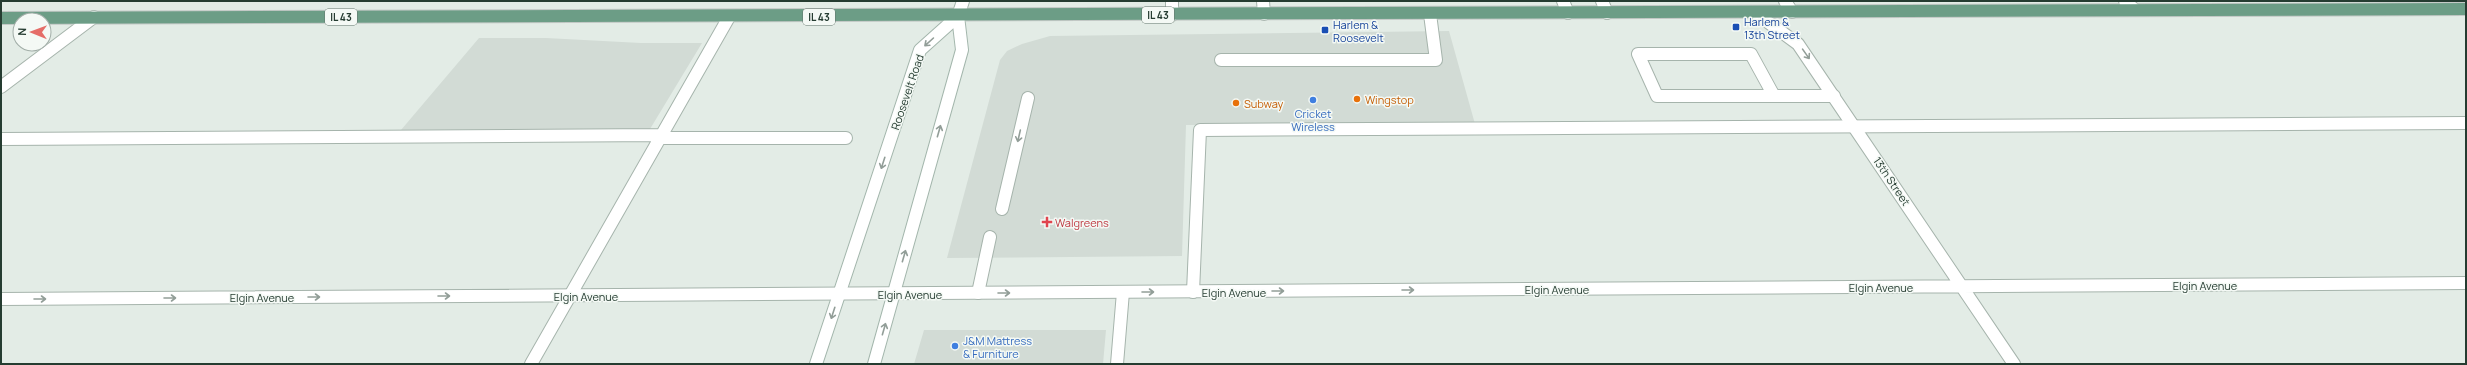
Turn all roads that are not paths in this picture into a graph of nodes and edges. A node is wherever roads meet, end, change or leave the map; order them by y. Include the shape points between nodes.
1 (962, 1) edge
2 (1172, 1) edge
3 (1263, 1) edge
4 (1563, 1) edge
5 (1602, 1) edge
6 (1785, 1) edge
7 (2125, 1) edge
8 (2432, 1) edge
9 (2444, 9) junction
10 (2466, 9) edge
11 (2135, 10) junction
12 (1754, 12) junction
13 (1792, 12) junction
14 (1568, 13) junction
15 (1607, 13) junction
16 (1264, 14) junction
17 (1430, 14) junction
18 (1172, 15) junction
19 (958, 16) junction
20 (729, 17) junction
21 (1, 18) edge
22 (94, 18) junction
23 (1222, 60) dead end
24 (1, 88) edge
25 (1775, 96) junction
26 (1834, 96) junction
27 (1028, 98) dead end
28 (2466, 123) edge
29 (1855, 126) junction
30 (661, 137) junction
31 (846, 138) dead end
32 (1, 139) edge
33 (1002, 209) dead end
34 (990, 237) dead end
35 (2466, 283) edge
36 (1962, 286) junction
37 (1123, 292) junction
38 (1193, 292) junction
39 (839, 294) junction
40 (894, 294) junction
41 (978, 294) junction
42 (570, 296) junction
43 (1, 299) edge
44 (531, 364) edge
45 (816, 364) edge
46 (874, 364) edge
47 (1117, 364) edge
48 (2014, 364) edge

1 - 19 street
2 - 18 street
3 - 16 street
4 - 14 street
5 - 15 street
6 - 13 street
7 - 11 street
8 - 9 street
9 - 10 main road, IL 43
9 - 11 main road, IL 43
11 - 13 main road, IL 43
12 - 13 main road, IL 43
12 - 15 main road, IL 43
12 -> 26 street, 13th Street via 1798,44
14 - 15 main road, IL 43
14 - 17 main road, IL 43
16 - 17 main road, IL 43
16 - 18 main road, IL 43
17 - 23 street via 1436,60
18 - 19 main road, IL 43
19 - 20 main road, IL 43
19 -> 39 street, Roosevelt Road via 920,50
40 -> 19 street via 962,50
20 - 22 main road, IL 43
20 - 30 street
21 - 22 main road, IL 43
22 - 24 street
25 - 25 street via 1657,96 1638,54 1751,54
25 - 26 street
26 - 29 street, 13th Street
27 -> 33 street
28 - 29 street
29 - 36 street, 13th Street
29 - 38 street via 1200,130
30 - 31 street
30 - 32 street
30 - 42 street
34 - 41 street
35 - 36 street, Elgin Avenue
38 -> 36 street, Elgin Avenue
36 - 48 street, 13th Street
37 -> 38 street, Elgin Avenue
41 -> 37 street, Elgin Avenue
37 - 47 street
39 - 40 street, Elgin Avenue
39 - 42 street, Elgin Avenue
39 -> 45 street, Roosevelt Road
40 - 41 street, Elgin Avenue
46 -> 40 street
43 -> 42 street, Elgin Avenue
42 - 44 street

